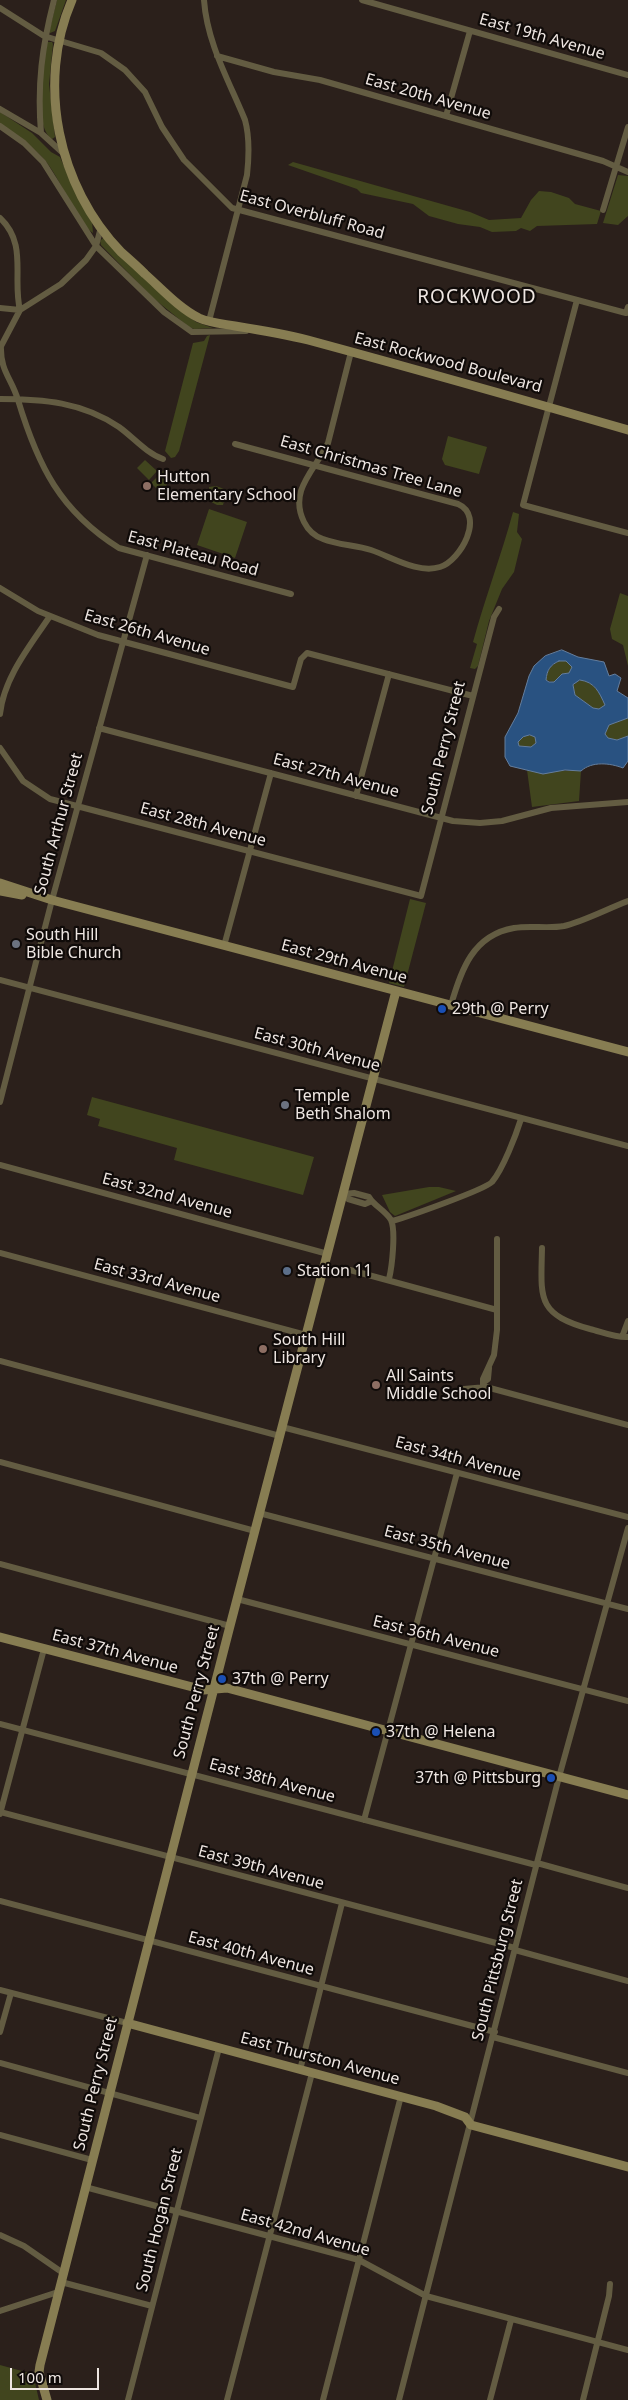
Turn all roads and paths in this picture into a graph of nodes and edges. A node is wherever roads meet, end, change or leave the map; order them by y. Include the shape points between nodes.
1 (54, 0) edge
2 (72, 0) edge
3 (204, 0) edge
4 (362, 0) edge
5 (0, 8) edge
6 (470, 31) junction
7 (44, 36) junction
8 (59, 41) junction
9 (217, 56) junction
10 (628, 75) edge
11 (0, 109) edge
12 (446, 116) junction
13 (0, 126) edge
14 (628, 127) edge
15 (41, 133) junction
16 (64, 154) junction
17 (616, 167) junction
18 (628, 172) edge
19 (238, 210) junction
20 (603, 210) dead end
21 (0, 218) edge
22 (102, 227) junction
23 (96, 246) junction
24 (577, 300) junction
25 (0, 308) edge
26 (20, 310) junction
27 (627, 310) edge
28 (209, 321) junction
29 (259, 330) junction
30 (1, 347) edge
31 (351, 352) junction
32 (0, 399) edge
33 (18, 399) junction
34 (549, 406) junction
35 (628, 430) edge
36 (235, 444) dead end
37 (163, 459) dead end
38 (315, 466) junction
39 (628, 533) edge
40 (147, 555) junction
41 (0, 588) edge
42 (291, 594) dead end
43 (499, 609) dead end
44 (50, 616) junction
45 (123, 643) junction
46 (389, 674) junction
47 (473, 696) junction
48 (0, 714) edge
49 (99, 728) junction
50 (0, 748) edge
51 (271, 773) junction
52 (356, 796) junction
53 (628, 802) edge
54 (78, 807) junction
55 (442, 818) junction
56 (250, 852) junction
57 (0, 883) edge
58 (0, 891) edge
59 (421, 896) joint
60 (52, 900) junction
61 (628, 901) edge
62 (224, 946) junction
63 (0, 980) edge
64 (29, 988) junction
65 (396, 991) junction
66 (451, 1005) junction
67 (628, 1052) edge
68 (0, 1071) edge
69 (7, 1073) junction
70 (373, 1079) junction
71 (0, 1102) edge
72 (522, 1119) junction
73 (628, 1146) edge
74 (0, 1165) edge
75 (346, 1194) junction
76 (392, 1221) junction
77 (497, 1239) dead end
78 (542, 1248) dead end
79 (0, 1253) edge
80 (328, 1254) junction
81 (350, 1270) dead end
82 (389, 1280) junction
83 (498, 1310) junction
84 (628, 1320) edge
85 (306, 1335) junction
86 (625, 1337) edge
87 (0, 1361) edge
88 (484, 1385) junction
89 (464, 1389) dead end
90 (628, 1425) edge
91 (281, 1431) junction
92 (0, 1462) edge
93 (457, 1473) junction
94 (259, 1513) junction
95 (628, 1518) edge
96 (628, 1528) edge
97 (255, 1531) junction
98 (434, 1559) junction
99 (0, 1564) edge
100 (237, 1599) junction
101 (607, 1603) junction
102 (628, 1609) edge
103 (230, 1626) junction
104 (0, 1637) edge
105 (411, 1645) junction
106 (44, 1649) junction
107 (583, 1689) junction
108 (214, 1690) junction
109 (628, 1701) edge
110 (0, 1724) edge
111 (23, 1730) junction
112 (387, 1731) junction
113 (191, 1774) junction
114 (559, 1778) junction
115 (628, 1796) edge
116 (0, 1813) edge
117 (364, 1820) junction
118 (170, 1858) junction
119 (537, 1864) junction
120 (628, 1888) edge
121 (0, 1901) edge
122 (342, 1903) junction
123 (148, 1941) junction
124 (515, 1949) junction
125 (628, 1981) edge
126 (321, 1986) junction
127 (0, 1990) edge
128 (10, 1993) junction
129 (127, 2023) junction
130 (0, 2032) edge
131 (494, 2034) junction
132 (219, 2048) junction
133 (0, 2063) edge
134 (300, 2070) junction
135 (312, 2073) junction
136 (628, 2073) edge
137 (108, 2094) junction
138 (401, 2096) junction
139 (200, 2118) junction
140 (471, 2125) junction
141 (0, 2135) edge
142 (92, 2160) junction
143 (628, 2167) edge
144 (85, 2187) junction
145 (177, 2211) junction
146 (0, 2235) edge
147 (268, 2235) junction
148 (359, 2260) junction
149 (62, 2278) junction
150 (610, 2284) dead end
151 (58, 2292) junction
152 (426, 2296) junction
153 (152, 2306) junction
154 (0, 2311) edge
155 (511, 2320) junction
156 (598, 2342) junction
157 (628, 2350) edge
158 (47, 2400) edge
159 (128, 2400) edge
160 (227, 2400) edge
161 (323, 2400) edge
162 (399, 2400) edge
163 (490, 2400) edge
164 (582, 2400) edge

1 - 7 street
2 - 8 street, East Rockwood Boulevard
3 - 9 street
4 - 6 street, East 19th Avenue
5 - 7 street
6 - 10 street, East 19th Avenue
6 - 12 street
7 - 8 street
7 - 15 street via 39,81
8 - 16 street, East Rockwood Boulevard via 55,107
8 - 19 street, East Overbluff Road via 101,53 125,70 145,92 162,127 184,160 230,207
9 - 12 street, East 20th Avenue via 274,72 320,80
9 - 19 street via 248,131 247,175
11 - 15 street
12 - 17 street, East 20th Avenue
13 - 23 street, East Rockwood Boulevard via 43,162
14 - 17 street
15 - 16 street
16 - 22 street, East Rockwood Boulevard via 77,185
17 - 18 street, East 20th Avenue
17 - 20 street
19 - 24 street, East Overbluff Road
19 - 28 street
21 - 26 street via 14,235 19,254 17,298
22 - 23 street
22 - 28 street, East Rockwood Boulevard via 121,251 165,292
23 - 26 street via 61,284
23 - 29 street, East Rockwood Boulevard via 148,298 186,329 198,332
24 - 27 street, East Overbluff Road
24 - 34 street
25 - 26 street
26 - 30 street
28 - 29 street, East Rockwood Boulevard
29 - 31 street, East Rockwood Boulevard
30 - 33 street, East Plateau Road via 5,374
31 - 34 street, East Rockwood Boulevard
31 - 38 street via 328,443
32 - 33 street
33 - 37 street via 68,404 92,412
33 - 40 street, East Plateau Road via 38,458 70,510 95,533 119,548
34 - 35 street, East Rockwood Boulevard
34 - 39 street via 524,505
36 - 38 street, East Christmas Tree Lane
38 - 38 street, East Christmas Tree Lane via 463,506 469,516 467,536 456,557 438,567 418,567 362,547 315,536 302,519 299,499 304,481
40 - 42 street, East Plateau Road
40 - 45 street, South Arthur Street
41 - 44 street, East 26th Avenue
43 - 47 street, South Perry Street
44 - 45 street, East 26th Avenue
44 - 48 street via 14,672
45 - 46 street, East 26th Avenue via 293,688 304,654
45 - 49 street, South Arthur Street
46 - 47 street
46 - 52 street
47 - 55 street, South Perry Street
49 - 51 street, East 27th Avenue
49 - 54 street, South Arthur Street
50 - 54 street, East 28th Avenue via 23,781 50,799
51 - 52 street, East 27th Avenue
51 - 56 street
52 - 55 street, East 27th Avenue
53 - 55 street, East 27th Avenue via 552,808 502,821 464,822
54 - 56 street, East 28th Avenue
54 - 60 street, South Arthur Street
55 - 59 street, South Perry Street
56 - 59 street, East 28th Avenue
56 - 62 street
57 - 60 street, East 29th Avenue
58 - 60 street, East 29th Avenue
60 - 62 street, East 29th Avenue
60 - 64 street, South Arthur Street
61 - 66 street via 564,926 515,927 496,933 482,942 468,958
62 - 65 street, East 29th Avenue
63 - 64 street, East 30th Avenue
64 - 69 street, South Arthur Street
64 - 70 street, East 30th Avenue
65 - 66 street, East 29th Avenue
65 - 70 street, South Perry Street
66 - 67 street, East 29th Avenue
68 - 69 street
69 - 71 street, South Arthur Street
70 - 72 street, East 30th Avenue
70 - 75 street, South Perry Street
72 - 73 street, East 30th Avenue
72 - 76 street via 491,1183
74 - 80 street, East 32nd Avenue
75 - 76 street via 348,1199 365,1204 372,1201
75 - 80 street, South Perry Street
76 - 82 street via 393,1263
77 - 83 street
78 - 86 street via 541,1287 544,1301 555,1316 568,1323
79 - 85 street, East 33rd Avenue
80 - 85 street, South Perry Street
81 - 82 street
82 - 83 street
83 - 88 street via 494,1355
84 - 86 street
85 - 91 street, South Perry Street
87 - 91 street, East 34th Avenue
88 - 89 street
88 - 90 street
91 - 93 street, East 34th Avenue
91 - 94 street, South Perry Street
92 - 97 street
93 - 95 street, East 34th Avenue
93 - 98 street
94 - 97 street, South Perry Street
94 - 98 street, East 35th Avenue
96 - 101 street, South Pittsburg Street
97 - 100 street, South Perry Street
98 - 101 street, East 35th Avenue
98 - 105 street
99 - 103 street
100 - 103 street, South Perry Street
100 - 105 street, East 36th Avenue
101 - 102 street, East 35th Avenue
101 - 107 street, South Pittsburg Street
103 - 108 street, South Perry Street
104 - 106 street, East 37th Avenue
105 - 107 street, East 36th Avenue
105 - 112 street
106 - 108 street, East 37th Avenue
106 - 111 street
107 - 109 street, East 36th Avenue
107 - 114 street, South Pittsburg Street
108 - 112 street, East 37th Avenue via 227,1688
108 - 113 street, South Perry Street
110 - 111 street, East 38th Avenue
111 - 113 street, East 38th Avenue
111 - 116 street
112 - 114 street, East 37th Avenue
112 - 117 street
113 - 117 street, East 38th Avenue
113 - 118 street, South Perry Street
114 - 115 street, East 37th Avenue
114 - 119 street, South Pittsburg Street
116 - 118 street, East 39th Avenue
117 - 119 street, East 38th Avenue
118 - 122 street, East 39th Avenue
118 - 123 street, South Perry Street
119 - 120 street, East 38th Avenue
119 - 124 street, South Pittsburg Street
121 - 123 street, East 40th Avenue
122 - 124 street, East 39th Avenue
122 - 126 street
123 - 126 street, East 40th Avenue
123 - 129 street, South Perry Street
124 - 125 street, East 39th Avenue
124 - 131 street, South Pittsburg Street
126 - 131 street, East 40th Avenue
126 - 134 street
127 - 128 street, East Thurston Avenue
128 - 129 street, East Thurston Avenue
128 - 130 street
129 - 132 street, East Thurston Avenue
129 - 137 street, South Perry Street
131 - 136 street, East 40th Avenue
131 - 140 street, South Pittsburg Street
132 - 134 street, East Thurston Avenue
132 - 139 street, South Hogan Street
133 - 137 street
134 - 135 street, East Thurston Avenue
135 - 138 street, East Thurston Avenue
135 - 147 street
137 - 139 street
137 - 142 street, South Perry Street
138 - 140 street, East Thurston Avenue via 454,2112 465,2117
138 - 148 street
139 - 145 street, South Hogan Street
140 - 143 street, East Thurston Avenue
140 - 152 street, South Pittsburg Street
141 - 142 street
142 - 144 street, South Perry Street
144 - 145 street, East 42nd Avenue
144 - 149 street, South Perry Street
145 - 147 street, East 42nd Avenue
145 - 153 street, South Hogan Street
146 - 149 street via 24,2246
147 - 148 street, East 42nd Avenue
147 - 160 street
148 - 152 street, East 42nd Avenue
148 - 161 street
149 - 151 street, South Perry Street
149 - 153 street
150 - 156 street
151 - 154 street
151 - 158 street, South Perry Street via 39,2372
152 - 155 street, East 42nd Avenue
152 - 162 street, South Pittsburg Street
153 - 159 street, South Hogan Street
155 - 156 street, East 42nd Avenue
155 - 163 street
156 - 157 street, East 42nd Avenue
156 - 164 street

